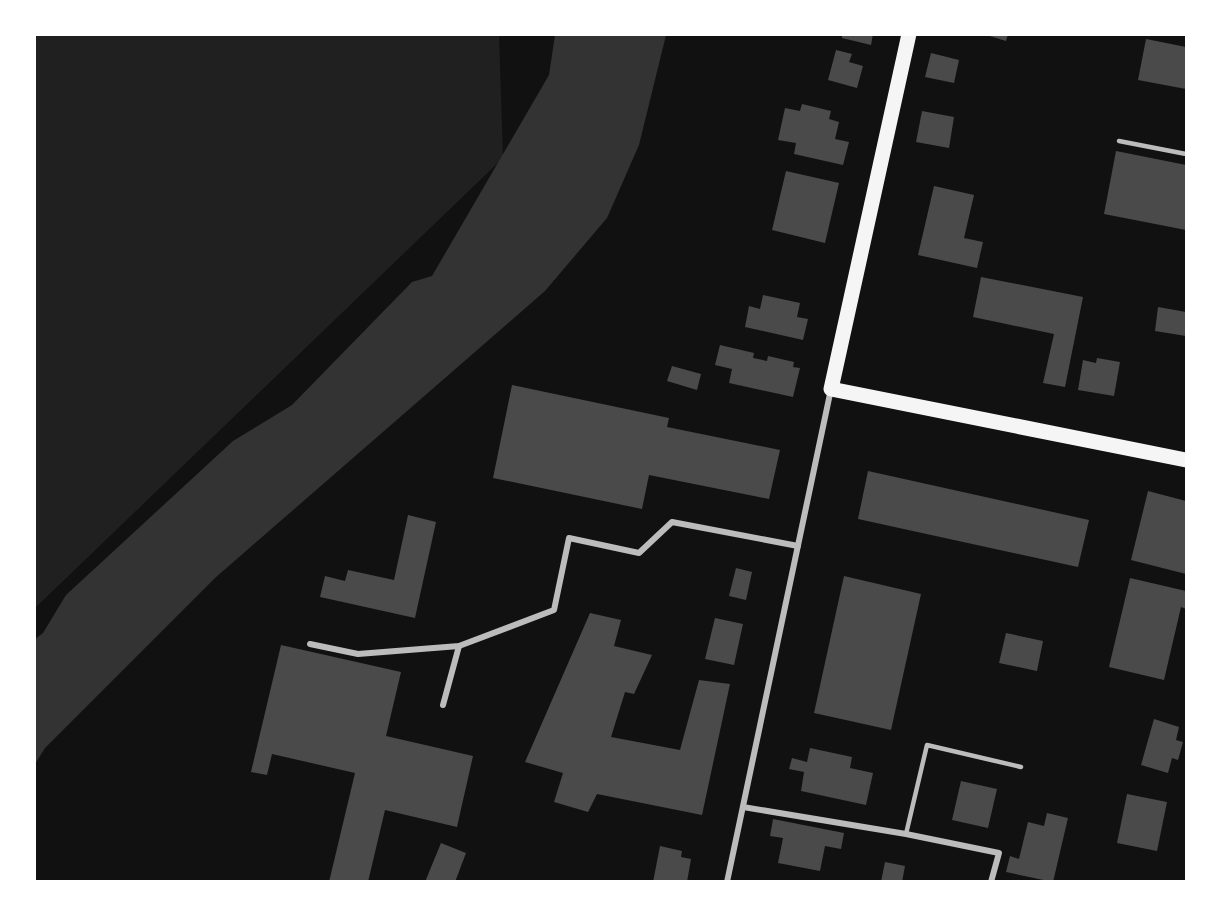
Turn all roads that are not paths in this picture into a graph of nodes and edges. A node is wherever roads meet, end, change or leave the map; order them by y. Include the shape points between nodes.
1 (909, 34) edge
2 (1119, 141) dead end
3 (1186, 154) edge
4 (831, 388) junction
5 (1186, 460) edge
6 (798, 546) junction
7 (310, 644) dead end
8 (459, 646) junction
9 (443, 705) dead end
10 (1021, 767) dead end
11 (743, 807) junction
12 (906, 834) junction
13 (727, 882) edge
14 (991, 882) edge

1 - 4 main road
2 - 3 lane
4 - 5 main road
4 - 6 street
6 - 8 street via 672,522 639,553 568,538 554,610
6 - 11 street
7 - 8 street via 358,654
8 - 9 street
10 - 12 lane via 927,745
11 - 12 street
11 - 13 street
12 - 14 street via 999,853

